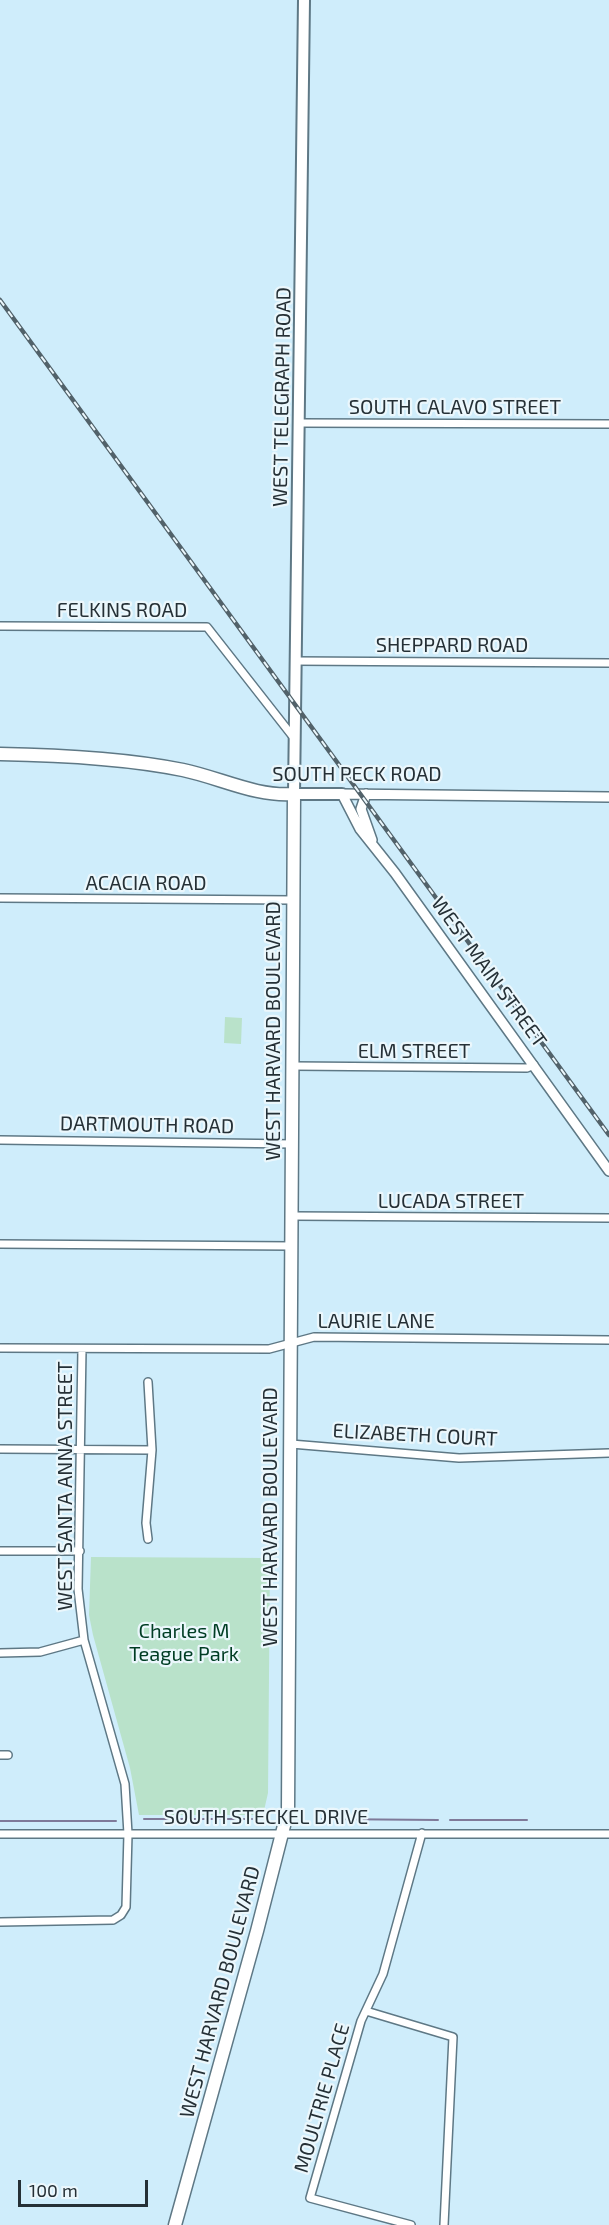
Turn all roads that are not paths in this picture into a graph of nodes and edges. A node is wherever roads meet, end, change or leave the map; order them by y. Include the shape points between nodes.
1 (304, 0) edge
2 (300, 423) junction
3 (609, 424) edge
4 (0, 626) edge
5 (295, 661) junction
6 (609, 663) edge
7 (296, 740) junction
8 (0, 754) edge
9 (294, 794) junction
10 (342, 794) junction
11 (366, 794) junction
12 (609, 796) edge
13 (376, 851) junction
14 (0, 898) edge
15 (293, 900) junction
16 (534, 1065) junction
17 (292, 1066) junction
18 (0, 1140) edge
19 (293, 1144) junction
20 (609, 1171) edge
21 (293, 1216) junction
22 (609, 1218) edge
23 (0, 1244) edge
24 (292, 1246) junction
25 (609, 1340) edge
26 (290, 1342) junction
27 (0, 1348) edge
28 (82, 1349) junction
29 (148, 1382) dead end
30 (291, 1444) junction
31 (0, 1449) edge
32 (81, 1450) junction
33 (152, 1450) junction
34 (609, 1453) edge
35 (148, 1539) dead end
36 (0, 1551) edge
37 (80, 1551) junction
38 (84, 1640) junction
39 (0, 1653) edge
40 (283, 1832) junction
41 (422, 1833) junction
42 (0, 1834) edge
43 (128, 1834) junction
44 (609, 1834) edge
45 (0, 1922) edge
46 (366, 2012) junction
47 (175, 2225) edge
48 (411, 2225) edge
49 (444, 2225) edge

1 - 2 main road, WEST TELEGRAPH ROAD
2 - 3 street, SOUTH CALAVO STREET
2 - 5 main road, WEST TELEGRAPH ROAD
4 - 7 street, FELKINS ROAD via 207,627
5 - 6 street, SHEPPARD ROAD
5 - 7 main road, WEST TELEGRAPH ROAD
7 - 9 main road, WEST TELEGRAPH ROAD
8 - 9 main road, SOUTH PECK ROAD via 151,765 275,796
9 - 10 main road, SOUTH PECK ROAD
9 - 15 main road, WEST HARVARD BOULEVARD
10 - 11 street, SOUTH PECK ROAD
10 - 13 street, WEST MAIN STREET
11 - 12 street, SOUTH PECK ROAD
11 - 13 street via 361,809
13 - 16 street, WEST MAIN STREET via 396,873
14 - 15 street, ACACIA ROAD
15 - 17 main road, WEST HARVARD BOULEVARD
16 - 17 street, ELM STREET
16 - 20 street, WEST MAIN STREET
17 - 19 main road, WEST HARVARD BOULEVARD
18 - 19 street, DARTMOUTH ROAD
19 - 21 main road, WEST HARVARD BOULEVARD
21 - 22 street, LUCADA STREET
21 - 24 main road, WEST HARVARD BOULEVARD
23 - 24 street
24 - 26 main road, WEST HARVARD BOULEVARD
25 - 26 street, LAURIE LANE via 314,1337
26 - 28 street, LAURIE LANE via 269,1349
26 - 30 main road, WEST HARVARD BOULEVARD
27 - 28 street, LAURIE LANE
28 - 32 street, WEST SANTA ANNA STREET
29 - 33 street
30 - 34 street, ELIZABETH COURT via 459,1458
30 - 40 main road, WEST HARVARD BOULEVARD via 290,1751 288,1810
31 - 32 street
32 - 33 street
32 - 37 street, WEST SANTA ANNA STREET
33 - 35 street
36 - 37 street
37 - 38 street, WEST SANTA ANNA STREET via 78,1589
38 - 39 street via 40,1652
38 - 43 street, WEST SANTA ANNA STREET via 125,1784
40 - 41 street, SOUTH STECKEL DRIVE
40 - 43 street, SOUTH STECKEL DRIVE
40 - 47 main road, WEST HARVARD BOULEVARD
41 - 44 street, SOUTH STECKEL DRIVE
41 - 46 street, MOULTRIE PLACE via 383,1974
42 - 43 street, SOUTH STECKEL DRIVE
43 - 45 street via 128,1894 121,1915 102,1921
46 - 48 street, MOULTRIE PLACE via 310,2198
46 - 49 street, MOULTRIE PLACE via 453,2037

